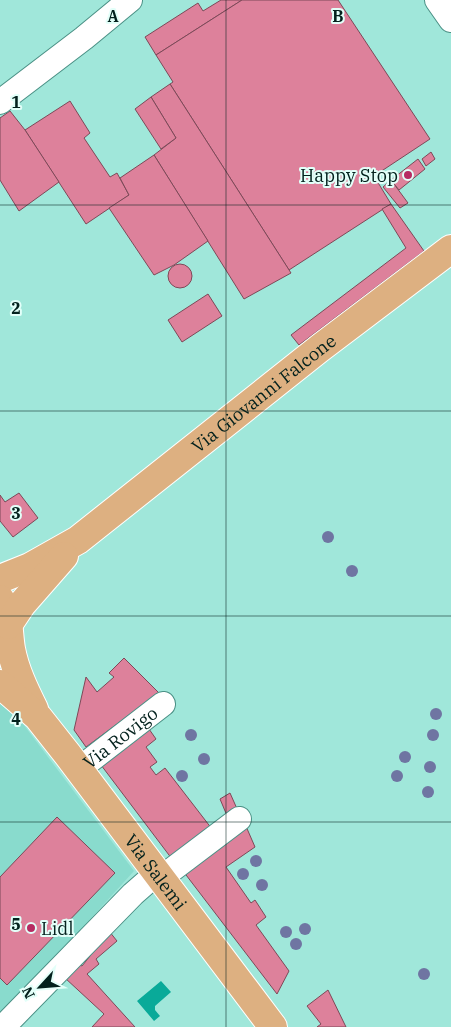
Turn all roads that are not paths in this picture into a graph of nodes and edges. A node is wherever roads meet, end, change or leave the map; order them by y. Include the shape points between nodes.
1 (130, 0) edge
2 (437, 0) edge
3 (451, 20) edge
4 (0, 102) edge
5 (451, 249) edge
6 (78, 540) junction
7 (0, 579) edge
8 (0, 599) edge
9 (5, 634) edge
10 (0, 684) edge
11 (163, 704) dead end
12 (38, 717) junction
13 (79, 769) junction
14 (238, 819) dead end
15 (159, 876) junction
16 (3, 1027) edge
17 (274, 1027) edge

1 - 4 street
2 - 3 street
5 - 6 main road, Via Giovanni Falcone via 320,348
6 - 7 main road via 30,567
6 - 9 main road via 41,582
8 - 9 main road via 6,611
9 - 12 main road via 16,669
10 - 12 main road
11 - 13 street, Via Rovigo
12 - 13 main road, Via Salemi
13 - 15 main road, Via Salemi
14 - 15 street
15 - 16 street via 133,894
15 - 17 main road, Via Salemi

